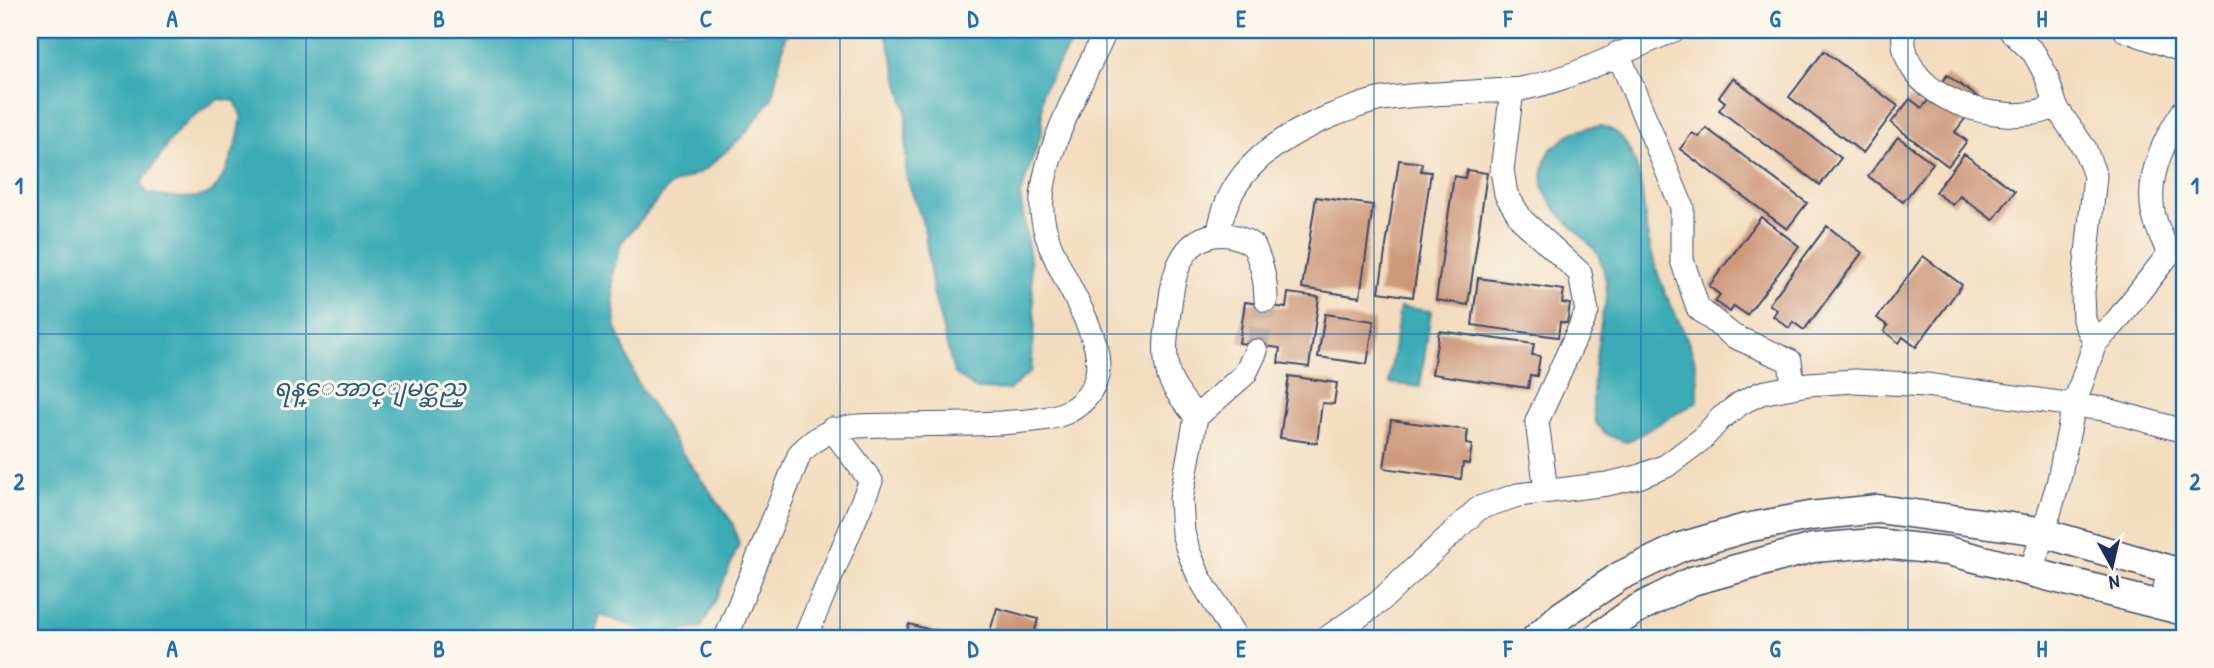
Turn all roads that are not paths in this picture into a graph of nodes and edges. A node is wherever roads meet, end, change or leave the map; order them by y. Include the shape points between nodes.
1 (1106, 30) edge
2 (1674, 30) edge
3 (1904, 30) edge
4 (2010, 30) edge
5 (2125, 30) edge
6 (2184, 51) edge
7 (1618, 54) junction
8 (1512, 90) junction
9 (2056, 107) junction
10 (2184, 110) edge
11 (1219, 233) junction
12 (2177, 250) edge
13 (1266, 300) tunnel mouth
14 (2095, 343) junction
15 (1256, 351) tunnel mouth
16 (1793, 386) junction
17 (2074, 405) junction
18 (1196, 417) junction
19 (832, 429) junction
20 (2184, 431) edge
21 (1546, 491) junction
22 (2045, 533) junction
23 (2031, 572) junction
24 (2177, 572) edge
25 (2173, 608) edge
26 (726, 638) edge
27 (805, 638) edge
28 (1236, 638) edge
29 (1327, 638) edge
30 (1536, 638) edge
31 (1596, 638) edge

1 - 19 street via 1062,127 1043,187 1043,220 1096,349 1099,369 1094,386 1067,412 1030,421
2 - 7 street
3 - 9 street via 1905,57 1919,80 1944,96 1983,112 2035,113
4 - 9 street via 2034,53
5 - 6 street
7 - 8 street via 1565,78
7 - 16 street via 1682,206 1682,260 1698,308 1733,336 1790,361
8 - 11 street via 1380,100 1319,121 1266,152 1242,175 1222,212
8 - 21 street via 1502,170 1506,194 1522,220 1580,273 1587,312 1537,421
9 - 14 street via 2085,149 2095,176 2083,292 2084,320
10 - 12 street via 2165,142 2153,175 2151,198 2155,222
11 - 13 street via 1254,246 1263,266
11 - 18 street via 1202,238 1189,249 1172,286 1165,346 1170,377
12 - 14 street
14 - 17 street
15 - 18 street via 1245,374
16 - 17 street via 1855,381 1926,385
16 - 21 street via 1741,403 1666,466 1607,484
17 - 20 street
17 - 22 street
18 - 28 street via 1181,499 1183,533 1199,577
19 - 26 street via 818,435 800,453
19 - 27 street via 872,481
21 - 29 street via 1479,508 1378,602
22 - 23 street
22 - 24 main road
22 - 30 main road via 1878,509 1746,528 1681,547 1620,576
23 - 25 main road
23 - 31 main road via 1948,551 1875,543 1813,548 1692,581 1635,610
24 - 25 street

